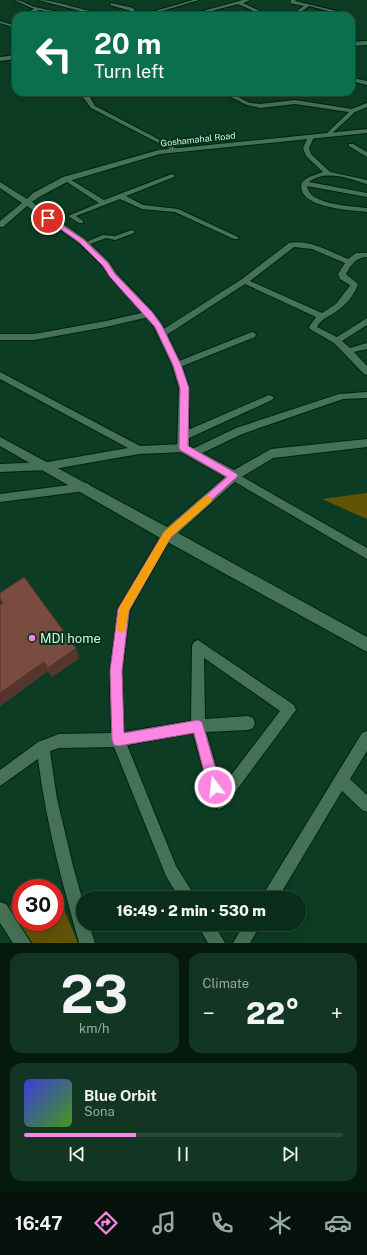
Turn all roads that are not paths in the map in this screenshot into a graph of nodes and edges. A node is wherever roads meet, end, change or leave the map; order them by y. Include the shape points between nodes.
1 (16, 0) edge
2 (40, 0) edge
3 (119, 0) edge
4 (197, 0) edge
5 (224, 0) edge
6 (248, 0) edge
7 (294, 0) edge
8 (235, 3) junction
9 (112, 4) junction
10 (167, 4) dead end
11 (173, 6) junction
12 (308, 6) junction
13 (105, 7) dead end
14 (339, 7) dead end
15 (40, 8) junction
16 (216, 8) junction
17 (327, 10) junction
18 (223, 11) dead end
19 (31, 12) edge
20 (56, 12) edge
21 (96, 12) edge
22 (131, 12) edge
23 (153, 12) edge
24 (202, 12) edge
25 (259, 12) edge
26 (298, 12) edge
27 (336, 12) edge
28 (7, 20) dead end
29 (0, 22) edge
30 (12, 26) edge
31 (367, 43) edge
32 (355, 44) edge
33 (12, 58) edge
34 (0, 59) edge
35 (355, 80) edge
36 (367, 83) edge
37 (85, 96) edge
38 (232, 96) edge
39 (367, 105) edge
40 (354, 112) junction
41 (367, 131) edge
42 (328, 135) junction
43 (311, 137) junction
44 (351, 145) dead end
45 (367, 148) edge
46 (176, 150) junction
47 (358, 150) junction
48 (367, 155) edge
49 (327, 173) junction
50 (172, 176) dead end
51 (66, 179) junction
52 (367, 182) edge
53 (304, 183) junction
54 (0, 184) edge
55 (367, 195) edge
56 (122, 197) junction
57 (367, 201) edge
58 (26, 203) junction
59 (104, 204) junction
60 (366, 210) edge
61 (81, 222) dead end
62 (0, 225) edge
63 (132, 232) dead end
64 (236, 238) dead end
65 (85, 244) junction
66 (367, 255) edge
67 (349, 262) junction
68 (245, 281) junction
69 (150, 314) junction
70 (321, 316) junction
71 (367, 321) edge
72 (162, 334) junction
73 (252, 335) dead end
74 (0, 337) edge
75 (338, 341) junction
76 (367, 346) edge
77 (348, 351) junction
78 (177, 365) junction
79 (367, 372) edge
80 (0, 375) edge
81 (367, 395) edge
82 (268, 398) dead end
83 (0, 441) edge
84 (367, 443) edge
85 (187, 446) junction
86 (139, 450) junction
87 (48, 466) junction
88 (0, 468) edge
89 (234, 476) junction
90 (85, 487) junction
91 (0, 498) edge
92 (167, 534) junction
93 (367, 554) edge
94 (367, 645) edge
95 (248, 723) dead end
96 (198, 726) junction
97 (367, 738) edge
98 (118, 740) junction
99 (43, 747) junction
100 (0, 780) edge
101 (342, 781) junction
102 (367, 805) edge
103 (184, 891) edge
104 (273, 891) edge
105 (0, 910) edge
106 (208, 931) edge
107 (249, 931) edge
108 (24, 943) edge
109 (87, 943) edge
110 (216, 943) edge
111 (241, 943) edge

1 - 15 street
2 - 21 street
3 - 9 street
4 - 11 street
5 - 8 street
6 - 8 street
7 - 12 street via 291,2
8 - 16 street
8 - 25 street
9 - 13 street
9 - 22 street via 132,9
10 - 11 street
11 - 23 street
12 - 17 street
12 - 26 street
14 - 17 street
15 - 19 street
15 - 20 street
16 - 18 street
16 - 24 street
17 - 27 street
28 - 29 street
29 - 30 street
31 - 32 street
33 - 34 street
35 - 36 street
37 - 46 street via 94,107
38 - 40 street via 260,106 296,102
39 - 40 street
40 - 42 street
41 - 42 street, Goshamahal Road
42 - 43 street, Goshamahal Road
43 - 46 street, Goshamahal Road
43 - 49 street via 306,148 308,155
44 - 47 street
45 - 47 street
46 - 51 street, Goshamahal Road via 158,152
47 - 48 street
49 - 52 street
49 - 53 street via 310,177
50 - 56 street
51 - 58 street, Goshamahal Road
51 - 59 street
53 - 55 street
53 - 60 street via 304,190 308,196 323,203
54 - 58 street
56 - 59 street
56 - 64 street via 142,207 176,210
57 - 60 street
58 - 62 street, Goshamahal Road
58 - 65 street
59 - 61 street via 71,216
63 - 65 street via 115,238 105,236
65 - 69 street
66 - 67 street via 359,255
67 - 68 street via 310,246 292,245
67 - 70 street via 342,274 354,284 353,288 333,310
68 - 70 street
68 - 72 street
69 - 72 street
69 - 74 street via 34,337
70 - 75 street via 313,327
71 - 75 street
72 - 78 street
73 - 78 street
75 - 77 street
76 - 77 street
77 - 79 street
78 - 85 street via 184,388
80 - 86 street
81 - 85 street via 342,396
82 - 85 street
83 - 87 street
84 - 89 street via 271,454
85 - 86 street
85 - 89 street
86 - 87 street
87 - 88 street
87 - 90 street
89 - 92 street
89 - 93 street
90 - 91 street
90 - 92 street
92 - 94 street
92 - 98 street via 124,609 116,671
95 - 96 street
96 - 96 street via 219,802 290,710 198,646
96 - 98 street
97 - 101 street
98 - 99 street via 59,741
98 - 103 street via 171,871
99 - 100 street
99 - 109 street via 50,799 65,866
101 - 102 street
101 - 104 street
105 - 108 street
106 - 110 street
107 - 111 street

